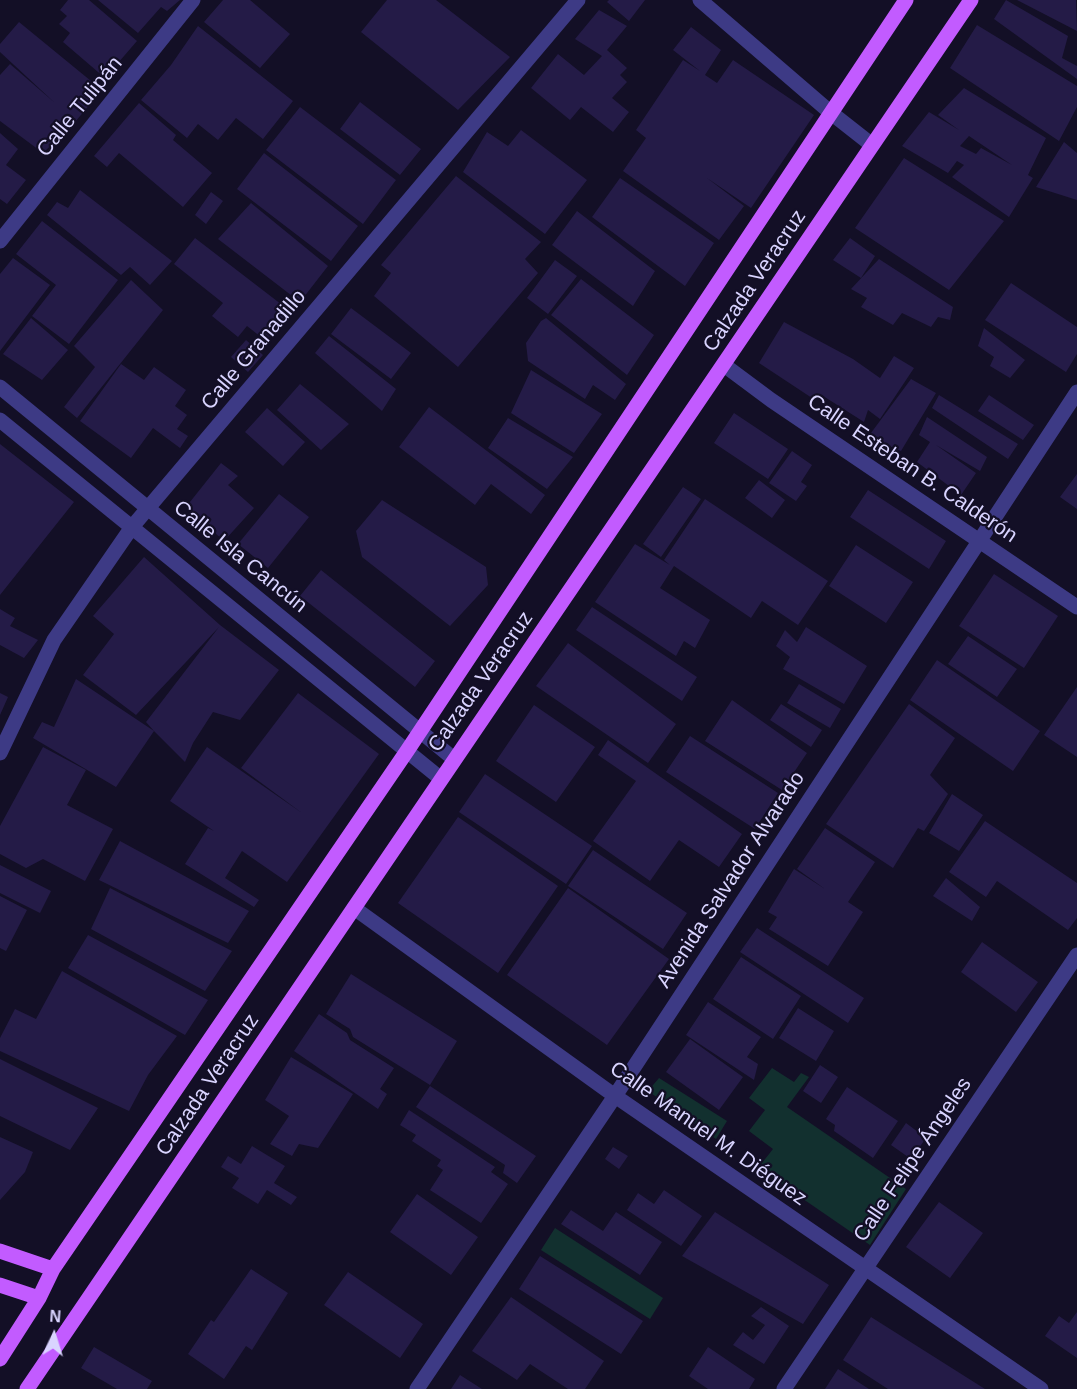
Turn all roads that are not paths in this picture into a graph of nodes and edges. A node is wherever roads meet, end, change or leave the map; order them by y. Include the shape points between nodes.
1 (193, 0) edge
2 (578, 0) edge
3 (700, 0) edge
4 (906, 0) edge
5 (971, 0) edge
6 (830, 112) junction
7 (872, 145) junction
8 (0, 241) edge
9 (724, 364) junction
10 (0, 387) edge
11 (1077, 392) edge
12 (0, 420) edge
13 (148, 508) junction
14 (132, 527) junction
15 (978, 539) junction
16 (1077, 607) edge
17 (420, 731) junction
18 (407, 751) junction
19 (0, 753) edge
20 (454, 759) junction
21 (440, 778) junction
22 (354, 908) junction
23 (1077, 955) edge
24 (615, 1096) junction
25 (0, 1251) edge
26 (865, 1268) junction
27 (53, 1269) junction
28 (0, 1285) edge
29 (39, 1298) junction
30 (0, 1359) edge
31 (27, 1389) edge
32 (417, 1389) edge
33 (784, 1389) edge
34 (1041, 1389) edge

1 - 8 street, Calle Tulipán
2 - 13 street, Calle Granadillo
3 - 6 street
4 - 6 main road, Calzada Veracruz
5 - 7 main road, Calzada Veracruz
6 - 7 street
6 - 17 main road, Calzada Veracruz
7 - 9 main road, Calzada Veracruz
9 - 15 street, Calle Esteban B. Calderón
9 - 20 main road, Calzada Veracruz
10 - 13 street, Calle Isla Cancún
11 - 15 street, Avenida Salvador Alvarado
12 - 14 street
13 - 14 street, Calle Granadillo
13 - 17 street, Calle Isla Cancún
14 - 18 street
14 - 19 street, Calle Granadillo via 54,640
15 - 16 street, Calle Esteban B. Calderón
15 - 24 street, Avenida Salvador Alvarado
17 - 18 main road, Calzada Veracruz
17 - 20 street, Calle Isla Cancún
18 - 21 street
18 - 27 main road, Calzada Veracruz
20 - 21 main road, Calzada Veracruz
21 - 22 main road, Calzada Veracruz
22 - 24 street, Calle Manuel M. Diéguez
22 - 31 main road, Calzada Veracruz
23 - 26 street, Calle Felipe Ángeles
24 - 26 street, Calle Manuel M. Diéguez
24 - 32 street, Avenida Salvador Alvarado
25 - 27 main road
26 - 33 street, Calle Felipe Ángeles
26 - 34 street, Calle Manuel M. Diéguez
27 - 29 main road, Calzada Veracruz
28 - 29 main road
29 - 30 main road, Calzada Veracruz

